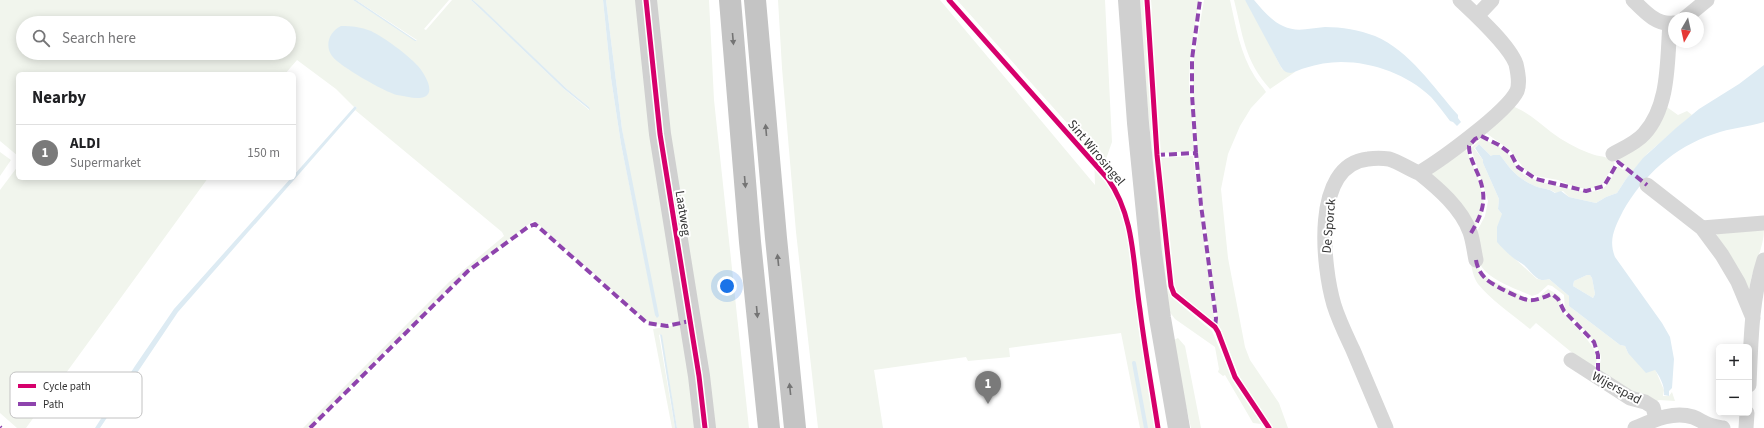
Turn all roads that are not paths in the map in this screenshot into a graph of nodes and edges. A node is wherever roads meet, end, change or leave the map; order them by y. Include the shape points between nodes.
1 (646, 0) edge
2 (730, 0) edge
3 (755, 0) edge
4 (1129, 0) edge
5 (1460, 0) edge
6 (1492, 0) edge
7 (1633, 0) edge
8 (1707, 0) edge
9 (1693, 12) edge
10 (1477, 16) junction
11 (1668, 24) edge
12 (1669, 48) edge
13 (1613, 154) dead end
14 (1419, 173) junction
15 (1647, 185) dead end
16 (1764, 223) edge
17 (1702, 228) junction
18 (1476, 260) dead end
19 (1764, 260) edge
20 (1752, 318) junction
21 (1571, 360) dead end
22 (1749, 380) edge
23 (1747, 416) edge
24 (1656, 419) junction
25 (705, 428) edge
26 (769, 428) edge
27 (795, 428) edge
28 (1179, 428) edge
29 (1386, 428) edge
30 (1636, 428) edge
31 (1723, 428) edge
32 (1746, 428) edge

1 - 25 street, Laatweg via 660,134
2 -> 26 highway via 750,242
27 -> 3 highway
4 - 28 street, Sint Wirosingel via 1151,253
5 - 10 street
6 - 10 street
7 - 11 street via 1647,15
8 - 9 street
10 - 14 street via 1507,49 1515,63 1518,76 1516,92 1508,104 1460,144
12 - 13 street via 1664,93 1658,113 1645,134 1633,144
14 - 18 street via 1436,187 1464,218
14 - 29 street, De Sporck via 1389,159 1376,158 1352,164 1337,179 1328,206 1325,257 1329,284 1344,330
15 - 17 street
16 - 17 street
17 - 20 street via 1738,282
19 - 20 street
20 - 22 street
21 - 24 street, Wijerspad via 1624,394 1652,407
23 - 32 street
24 - 30 street
24 - 31 street via 1687,416

